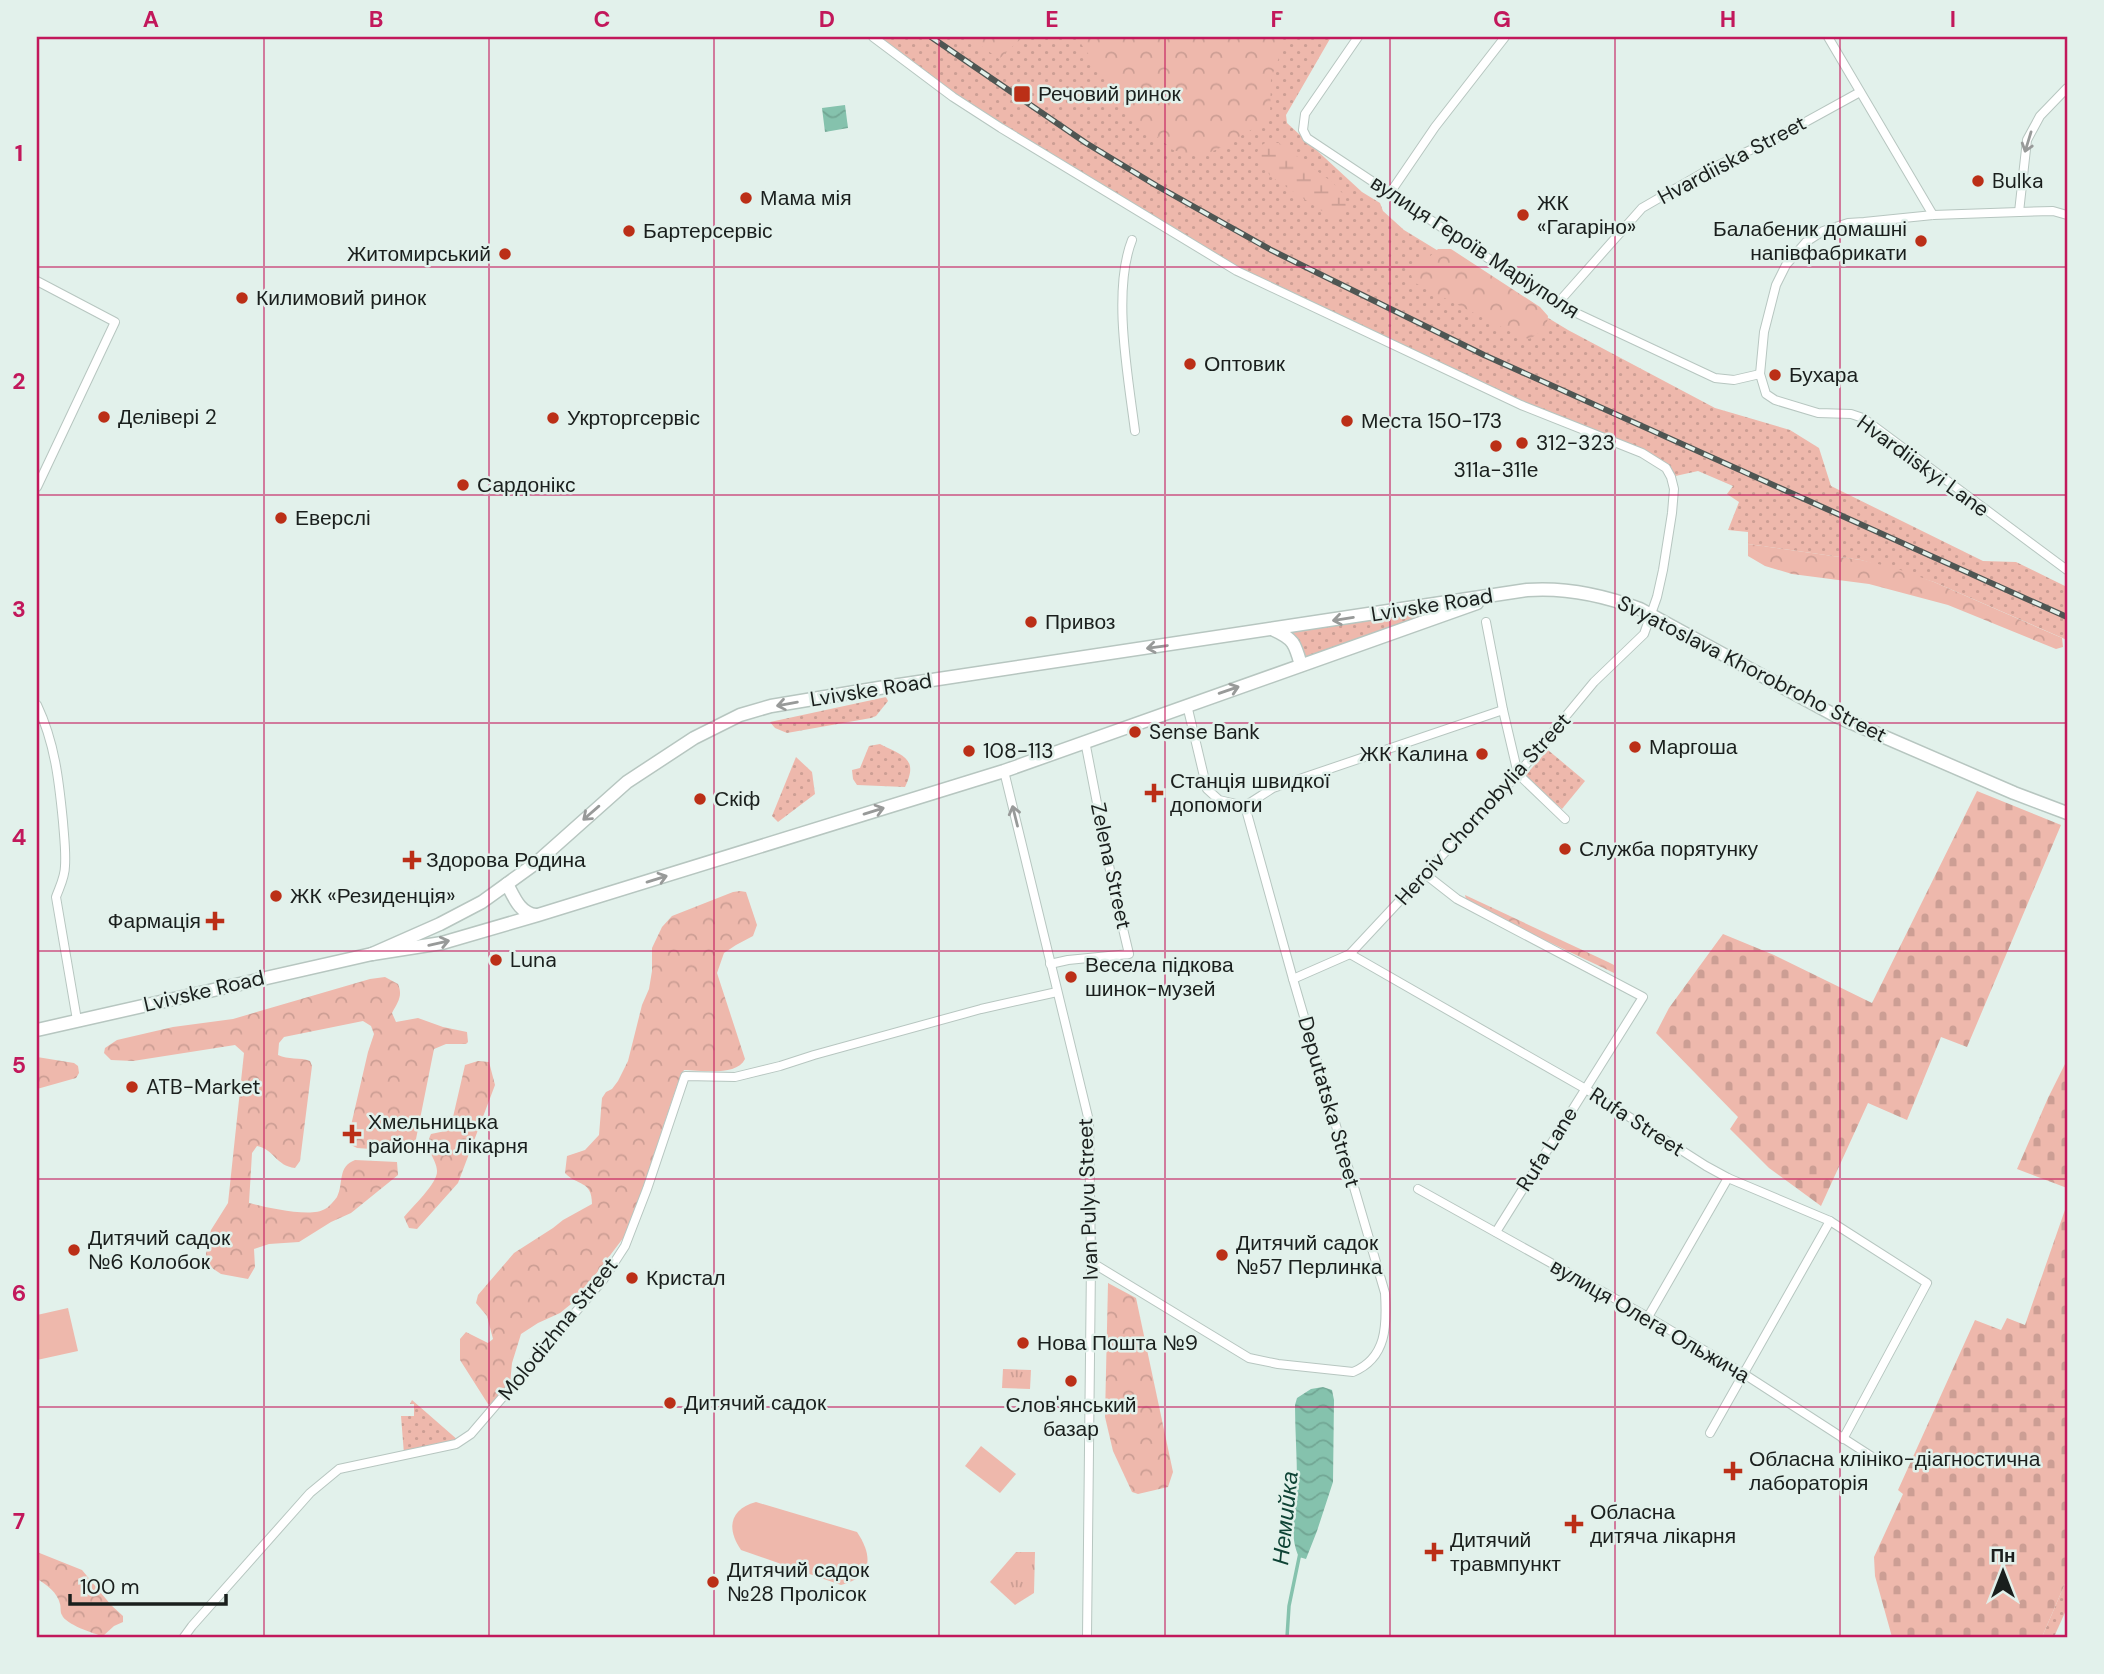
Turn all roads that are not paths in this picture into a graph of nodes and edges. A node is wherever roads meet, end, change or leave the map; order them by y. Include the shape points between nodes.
1 (873, 37) edge
2 (1358, 37) edge
3 (1505, 37) edge
4 (1828, 37) edge
5 (2067, 88) edge
6 (1860, 92) junction
7 (1390, 193) junction
8 (2019, 212) junction
9 (1933, 215) junction
10 (2067, 215) edge
11 (1132, 240) dead end
12 (37, 281) edge
13 (1557, 303) junction
14 (1760, 374) junction
15 (1135, 431) dead end
16 (37, 487) edge
17 (2067, 570) edge
18 (1507, 593) junction
19 (1651, 615) junction
20 (1486, 622) dead end
21 (1273, 630) junction
22 (1301, 665) junction
23 (37, 705) edge
24 (1186, 705) junction
25 (1503, 710) junction
26 (1085, 741) junction
27 (1003, 771) junction
28 (1517, 774) junction
29 (1245, 806) junction
30 (2067, 814) edge
31 (1565, 818) dead end
32 (1425, 874) junction
33 (507, 884) junction
34 (538, 915) junction
35 (372, 954) junction
36 (1350, 954) junction
37 (1050, 964) junction
38 (1293, 979) junction
39 (1057, 992) junction
40 (78, 1020) junction
41 (37, 1030) edge
42 (1584, 1088) junction
43 (1728, 1178) junction
44 (1418, 1189) dead end
45 (1830, 1221) junction
46 (1496, 1232) junction
47 (1091, 1262) junction
48 (1648, 1317) junction
49 (1744, 1374) junction
50 (1710, 1433) dead end
51 (1843, 1439) junction
52 (1877, 1460) dead end
53 (184, 1637) edge
54 (1087, 1637) edge

1 - 19 street, Heroiv Chornobylia Street via 1001,128 1237,271 1521,405 1642,453 1666,468 1674,489 1672,513
2 - 7 street, вулиця Героїв Маріуполя via 1305,114 1303,131
3 - 7 street
4 - 6 street
5 -> 8 street via 2040,116 2027,140
6 - 9 street
6 - 13 street, Hvardiiska Street via 1642,208
7 - 13 street, вулиця Героїв Маріуполя
8 - 9 street
8 - 10 street
9 - 14 street via 1848,223 1806,242 1776,285
11 - 15 street via 1122,289
12 - 16 street via 115,322
13 - 14 street, вулиця Героїв Маріуполя via 1715,378 1734,380
14 - 17 street, Hvardiiskyi Lane via 1766,394 1775,401 1818,413 1863,418
18 - 19 main road, Svyatoslava Khorobroho Street via 1580,591
18 -> 21 main road, Lvivske Road
18 - 22 main road, Lvivske Road
19 - 28 street, Heroiv Chornobylia Street via 1644,634 1594,682
19 - 30 main road, Svyatoslava Khorobroho Street via 1836,716
20 - 25 street
21 - 22 main road via 1291,638
21 -> 33 main road, Lvivske Road via 879,688 740,715 694,738 627,782
24 -> 22 main road, Lvivske Road
23 - 40 street via 48,729 60,793 65,865 55,897
24 - 26 main road, Lvivske Road
24 - 29 street via 1207,789 1219,800
25 - 28 street
25 - 29 street via 1273,788
26 - 27 main road, Lvivske Road
26 - 37 street, Zelena Street via 1129,954
34 -> 27 main road, Lvivske Road
37 -> 27 street, Ivan Pulyu Street
28 - 31 street
28 - 32 street, Heroiv Chornobylia Street
29 - 38 street, Deputatska Street
32 - 36 street, Heroiv Chornobylia Street
32 - 42 street, Rufa Lane via 1457,899 1643,997
33 - 34 main road via 524,911
33 - 35 main road, Lvivske Road via 440,924
35 -> 34 main road, Lvivske Road via 442,943
35 - 40 main road, Lvivske Road
36 - 38 street, Heroiv Chornobylia Street
36 - 42 street, Rufa Street
37 - 39 street, Ivan Pulyu Street
38 - 47 street, Deputatska Street via 1385,1293 1385,1333 1379,1349 1364,1368 1353,1372 1249,1358
39 - 47 street, Ivan Pulyu Street via 1089,1121
39 - 53 street, Molodizhna Street via 748,1074 685,1076 625,1246 603,1280 471,1434 456,1444 339,1469 310,1493
40 - 41 main road, Lvivske Road
42 - 43 street, Rufa Street
42 - 46 street, Rufa Lane
43 - 45 street, Rufa Street
43 - 48 street
44 - 46 street, вулиця Олега Ольжича
45 - 49 street
45 - 51 street, Rufa Street via 1927,1283
46 - 48 street, вулиця Олега Ольжича
47 - 54 street, Ivan Pulyu Street
48 - 49 street, вулиця Олега Ольжича
49 - 50 street
49 - 51 street, вулиця Олега Ольжича
51 - 52 street, вулиця Олега Ольжича

